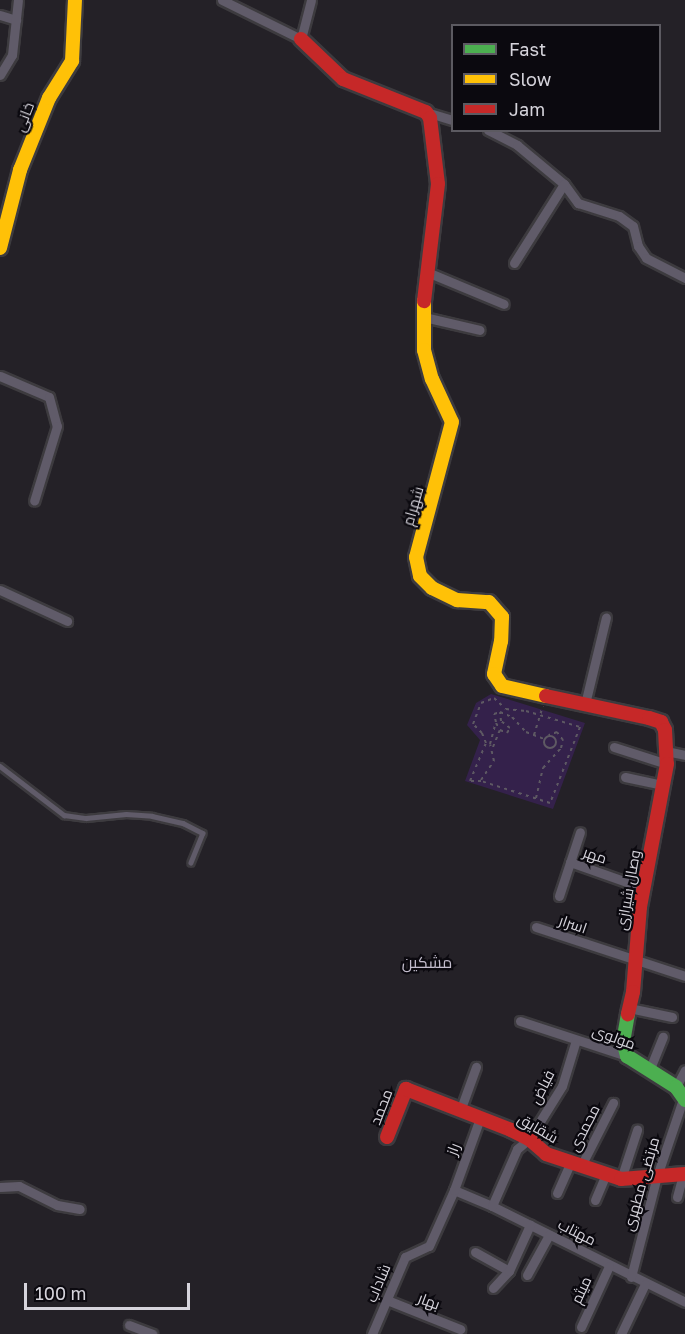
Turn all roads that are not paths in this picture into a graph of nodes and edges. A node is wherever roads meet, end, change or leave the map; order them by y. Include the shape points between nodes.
1 (18, 0) edge
2 (75, 0) edge
3 (222, 0) edge
4 (311, 0) edge
5 (0, 15) edge
6 (16, 20) junction
7 (301, 39) junction
8 (0, 75) edge
9 (426, 112) junction
10 (451, 119) edge
11 (492, 132) edge
12 (564, 184) junction
13 (0, 248) edge
14 (514, 263) dead end
15 (427, 272) junction
16 (685, 278) edge
17 (504, 304) dead end
18 (424, 317) junction
19 (480, 330) dead end
20 (0, 376) edge
21 (34, 501) dead end
22 (0, 590) edge
23 (606, 617) dead end
24 (67, 621) dead end
25 (585, 704) junction
26 (665, 730) joint
27 (614, 747) dead end
28 (685, 754) edge
29 (667, 758) junction
30 (0, 765) edge
31 (625, 777) dead end
32 (663, 785) junction
33 (580, 832) dead end
34 (570, 862) junction
35 (192, 863) dead end
36 (644, 888) junction
37 (559, 896) dead end
38 (536, 927) dead end
39 (635, 961) junction
40 (685, 976) edge
41 (629, 1008) junction
42 (672, 1017) dead end
43 (520, 1021) dead end
44 (663, 1036) dead end
45 (576, 1040) junction
46 (627, 1056) junction
47 (476, 1067) dead end
48 (685, 1070) edge
49 (649, 1071) junction
50 (406, 1089) joint
51 (681, 1095) edge
52 (613, 1103) dead end
53 (460, 1111) junction
54 (480, 1118) junction
55 (637, 1130) dead end
56 (387, 1137) dead end
57 (529, 1139) junction
58 (576, 1164) junction
59 (606, 1174) junction
60 (684, 1174) edge
61 (657, 1176) junction
62 (621, 1179) junction
63 (0, 1186) edge
64 (454, 1191) junction
65 (557, 1194) dead end
66 (677, 1197) dead end
67 (595, 1200) dead end
68 (492, 1206) junction
69 (80, 1209) dead end
70 (530, 1225) junction
71 (549, 1235) junction
72 (475, 1251) dead end
73 (609, 1266) junction
74 (509, 1271) junction
75 (527, 1275) dead end
76 (631, 1277) junction
77 (645, 1284) junction
78 (493, 1288) dead end
79 (387, 1300) junction
80 (685, 1302) edge
81 (129, 1325) dead end
82 (581, 1327) dead end
83 (460, 1329) dead end
84 (152, 1334) edge
85 (372, 1334) edge
86 (621, 1334) edge

1 - 6 street
2 - 13 street, خانی via 72,61 49,98 20,170
3 - 7 street
4 - 7 street
5 - 6 street
6 - 8 street via 12,55
7 - 9 street via 344,79
9 - 10 street
9 - 15 street, شهرام via 438,184
11 - 12 street via 517,145
12 - 14 street
12 - 16 street via 578,203 619,216 633,226 646,258
15 - 17 street
15 - 18 street, شهرام
18 - 19 street
18 - 25 street, شهرام via 424,350 432,379 452,422 416,556 420,576 432,588 457,600 489,602 502,617 494,674 502,686
20 - 21 street via 49,397 57,426
22 - 24 street
23 - 25 street
25 - 26 street, شهرام via 661,722
26 - 29 street, وصال شیرازی
27 - 29 street
28 - 29 street
29 - 32 street, وصال شیرازی
30 - 35 lane via 64,815 152,816 183,823 203,833
31 - 32 street
32 - 36 street, وصال شیرازی
33 - 34 street
34 - 36 street, مهر
34 - 37 street
36 - 39 street, وصال شیرازی
38 - 39 street, اسرار
39 - 40 street, اسرار
39 - 41 street, وصال شیرازی
41 - 42 street
41 - 46 street, وصال شیرازی via 623,1041
43 - 45 street, مولوی
44 - 49 street
45 - 46 street, مولوی
45 - 57 street, فیاض via 562,1086
46 - 49 street, مولوی
47 - 53 street
48 - 51 street, مرتضی مطهری
49 - 51 street, مولوی
50 - 53 street, شقایق
50 - 56 street, محمد
51 - 61 street, مرتضی مطهری
52 - 58 street, محمدی
53 - 54 street, شقایق
54 - 57 street, شقایق
54 - 64 street, راز
55 - 62 street
57 - 58 street, شقایق via 546,1154
57 - 68 street, فیاض via 517,1149
58 - 59 street, شقایق
58 - 65 street, محمدی
59 - 62 street, شقایق
59 - 67 street
60 - 61 street, شقایق
60 - 66 street
61 - 62 street, شقایق
61 - 76 street, مرتضی مطهری
63 - 69 street via 19,1186 57,1205
64 - 68 street, مهتاب
64 - 79 street, شاداب via 429,1246 405,1257
68 - 70 street, مهتاب
70 - 71 street, مهتاب
70 - 74 street
71 - 73 street, مهتاب
71 - 75 street
72 - 74 street
73 - 76 street, مهتاب
73 - 82 street, میثم
74 - 78 street
76 - 77 street, مهتاب
77 - 80 street, مهتاب
77 - 86 street
79 - 83 street, بهار
79 - 85 street, شاداب
81 - 84 street

